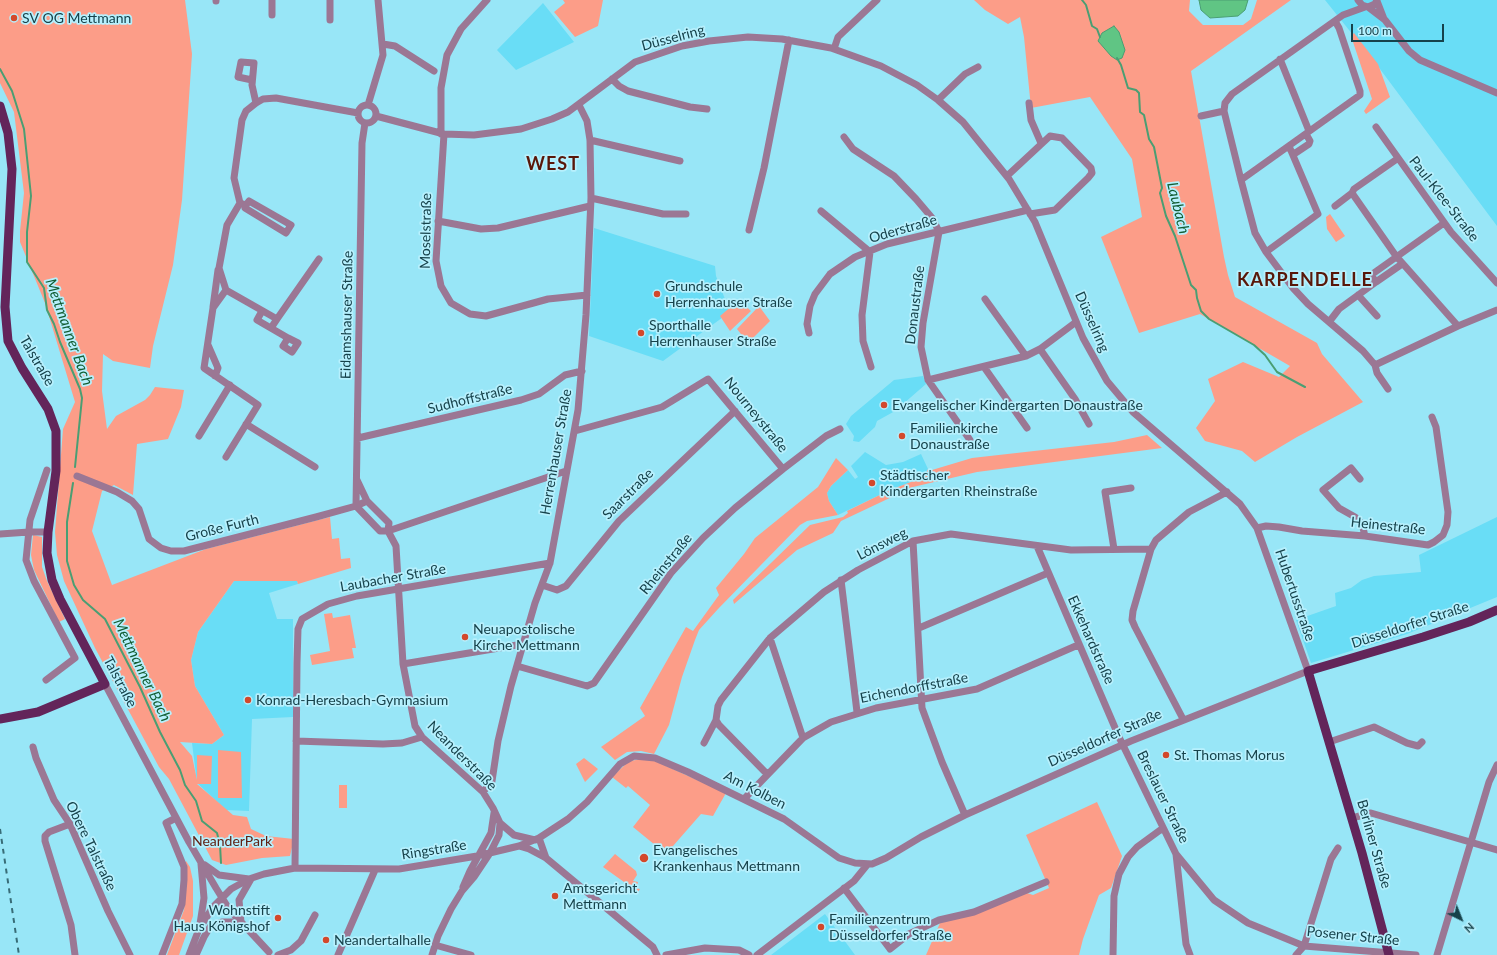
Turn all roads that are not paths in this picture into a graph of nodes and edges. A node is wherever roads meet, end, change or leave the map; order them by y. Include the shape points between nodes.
1 (272, 0) edge
2 (330, 0) edge
3 (378, 0) edge
4 (487, 0) edge
5 (877, 0) edge
6 (1356, 0) edge
7 (1377, 0) edge
8 (1367, 7) junction
9 (1345, 14) junction
10 (272, 15) dead end
11 (330, 20) dead end
12 (1385, 20) junction
13 (1335, 21) junction
14 (789, 40) junction
15 (383, 44) junction
16 (834, 49) junction
17 (1280, 59) junction
18 (978, 67) dead end
19 (434, 71) dead end
20 (612, 79) junction
21 (252, 80) dead end
22 (1497, 93) edge
23 (938, 100) junction
24 (256, 102) junction
25 (1029, 103) dead end
26 (368, 105) junction
27 (579, 105) junction
28 (0, 106) edge
29 (707, 109) dead end
30 (1224, 111) junction
31 (358, 113) junction
32 (376, 116) junction
33 (1201, 116) dead end
34 (365, 123) junction
35 (1376, 127) dead end
36 (1307, 133) junction
37 (442, 134) junction
38 (844, 137) dead end
39 (590, 140) junction
40 (1041, 143) junction
41 (1289, 146) junction
42 (1294, 154) junction
43 (1397, 159) junction
44 (680, 162) dead end
45 (1007, 176) junction
46 (1241, 180) junction
47 (1352, 193) junction
48 (591, 198) junction
49 (243, 204) junction
50 (590, 206) junction
51 (1335, 206) dead end
52 (821, 211) dead end
53 (1029, 212) junction
54 (686, 214) dead end
55 (438, 221) junction
56 (1444, 223) junction
57 (748, 230) dead end
58 (939, 232) junction
59 (870, 252) junction
60 (1266, 252) junction
61 (1396, 256) junction
62 (319, 259) dead end
63 (1402, 264) junction
64 (219, 268) junction
65 (1376, 282) junction
66 (1497, 283) edge
67 (226, 290) junction
68 (587, 295) junction
69 (1358, 295) junction
70 (985, 299) dead end
71 (213, 308) junction
72 (1497, 310) edge
73 (262, 311) junction
74 (1377, 316) dead end
75 (277, 319) junction
76 (1076, 322) junction
77 (1329, 322) junction
78 (1458, 326) junction
79 (271, 328) junction
80 (809, 334) dead end
81 (288, 338) dead end
82 (207, 343) junction
83 (1040, 349) junction
84 (1026, 356) junction
85 (1375, 365) junction
86 (871, 367) dead end
87 (984, 367) junction
88 (582, 371) junction
89 (215, 376) junction
90 (928, 380) junction
91 (230, 385) junction
92 (1388, 389) dead end
93 (735, 411) junction
94 (1432, 417) dead end
95 (246, 424) junction
96 (1089, 424) dead end
97 (1027, 428) dead end
98 (840, 429) dead end
99 (575, 431) junction
100 (198, 436) dead end
101 (358, 438) junction
102 (970, 440) dead end
103 (226, 458) dead end
104 (315, 467) dead end
105 (783, 469) junction
106 (47, 470) dead end
107 (566, 471) junction
108 (77, 476) dead end
109 (1360, 479) dead end
110 (357, 480) junction
111 (1131, 488) dead end
112 (1227, 492) junction
113 (367, 501) junction
114 (356, 506) junction
115 (1257, 528) junction
116 (388, 531) junction
117 (29, 532) junction
118 (48, 532) junction
119 (0, 534) edge
120 (1365, 536) junction
121 (914, 541) junction
122 (1037, 546) junction
123 (1114, 549) junction
124 (1151, 549) junction
125 (550, 563) junction
126 (1048, 573) junction
127 (841, 580) junction
128 (542, 584) junction
129 (399, 589) junction
130 (1497, 610) edge
131 (919, 628) junction
132 (770, 638) junction
133 (523, 644) junction
134 (1078, 645) junction
135 (403, 664) junction
136 (517, 666) junction
137 (1308, 671) junction
138 (46, 680) dead end
139 (105, 684) junction
140 (922, 699) junction
141 (857, 712) junction
142 (0, 719) edge
143 (1183, 719) junction
144 (716, 720) junction
145 (422, 736) junction
146 (803, 738) junction
147 (296, 740) junction
148 (1328, 742) junction
149 (1422, 742) dead end
150 (704, 743) dead end
151 (1123, 745) junction
152 (33, 747) dead end
153 (625, 761) joint
154 (1497, 765) edge
155 (767, 774) junction
156 (483, 792) junction
157 (744, 799) junction
158 (494, 810) junction
159 (965, 815) junction
160 (176, 818) junction
161 (1352, 818) junction
162 (70, 824) junction
163 (500, 824) junction
164 (1163, 828) junction
165 (537, 839) junction
166 (1470, 842) junction
167 (518, 846) junction
168 (1338, 848) dead end
169 (1497, 850) edge
170 (490, 853) junction
171 (1176, 854) junction
172 (477, 856) junction
173 (546, 858) junction
174 (201, 862) junction
175 (867, 864) junction
176 (296, 868) junction
177 (375, 870) junction
178 (250, 879) junction
179 (1046, 882) dead end
180 (844, 888) junction
181 (462, 891) junction
182 (221, 897) junction
183 (315, 915) dead end
184 (241, 922) junction
185 (199, 929) junction
186 (435, 945) junction
187 (1304, 946) junction
188 (889, 952) edge
189 (267, 954) edge
190 (1389, 954) edge
191 (75, 955) edge
192 (130, 955) edge
193 (162, 955) edge
194 (189, 955) edge
195 (196, 955) edge
196 (277, 955) edge
197 (338, 955) edge
198 (432, 955) edge
199 (470, 955) edge
200 (657, 955) edge
201 (666, 955) edge
202 (749, 955) edge
203 (757, 955) edge
204 (1113, 955) edge
205 (1190, 955) edge
206 (1296, 955) edge
207 (1416, 955) edge
208 (1437, 955) edge

1 - 10 street
2 - 11 street
3 - 15 street
4 - 37 street, Moselstraße via 461,29 447,55 440,88
5 - 16 street via 838,37
6 - 8 street
6 - 9 street
7 - 8 street
7 - 12 street
8 - 9 street
8 - 12 street
9 - 13 street
12 - 22 street via 1409,51 1420,60
13 - 17 street
13 - 36 street via 1360,95
14 - 16 street, Düsselring
14 - 20 street, Düsselring via 728,38 682,46 635,62
14 - 57 street via 764,168
15 - 19 street via 395,46
15 - 26 street via 382,58
16 - 23 street, Düsselring via 887,68
17 - 30 street via 1227,98
17 - 36 street
18 - 23 street via 965,74
20 - 27 street, Düsselring
20 - 29 street via 628,91
21 - 24 street
23 - 45 street, Düsselring via 963,122
24 - 31 street via 276,98
24 - 49 street via 246,111 242,120 234,178
25 - 40 street via 1031,120
26 - 31 street via 362,107
26 - 32 street via 375,110
27 - 37 street, Düsselring via 552,119 521,129 474,135
27 - 39 street, Herrenhauser Straße via 587,121
28 - 118 main road, Talstraße via 8,133 12,169 5,307 8,341 14,355 42,398 56,431 56,471
30 - 33 street
30 - 46 street
31 - 34 street via 359,119
32 - 34 street via 373,121
32 - 37 street, Düsselring
34 - 101 street, Eidamshauser Straße via 362,143
35 - 43 street, Paul-Klee-Straße
36 - 41 street
36 - 42 street via 1309,144
37 - 55 street, Moselstraße
38 - 58 street via 853,149 894,176 933,219
39 - 44 street
39 - 48 street, Herrenhauser Straße
40 - 45 street
40 - 53 street via 1050,136 1062,138 1091,168 1092,173 1055,210
41 - 42 street
41 - 46 street
42 - 60 street via 1318,214
43 - 47 street
43 - 56 street, Paul-Klee-Straße
45 - 53 street, Düsselring
46 - 60 street via 1255,233
47 - 51 street
47 - 61 street
48 - 50 street, Herrenhauser Straße
48 - 54 street via 663,214
49 - 49 street via 249,201 291,225 286,233 245,208
49 - 64 street via 227,225
50 - 55 street via 498,228 481,229
50 - 68 street, Herrenhauser Straße
52 - 59 street
53 - 58 street, Oderstraße
53 - 76 street, Düsselring via 1054,265
55 - 68 street, Moselstraße via 437,271 441,286 448,298 474,316 486,316 548,299
56 - 61 street
56 - 66 street, Paul-Klee-Straße
58 - 59 street, Oderstraße via 888,244
58 - 90 street, Donaustraße via 921,347
59 - 80 street, Oderstraße via 855,257 830,274 815,294 807,324
59 - 86 street via 862,315 863,341
60 - 77 street via 1293,288
61 - 63 street
61 - 65 street via 1371,275
62 - 75 street
63 - 65 street
63 - 78 street
64 - 67 street
64 - 71 street
65 - 69 street
67 - 71 street
67 - 73 street
68 - 88 street, Herrenhauser Straße
69 - 74 street
69 - 77 street via 1339,309
70 - 84 street
71 - 82 street
72 - 78 street
73 - 75 street
73 - 79 street via 257,320
75 - 79 street
76 - 83 street
76 - 112 street, Düsselring via 1107,381 1133,412
77 - 85 street
78 - 85 street
79 - 81 street
82 - 89 street via 218,368
82 - 89 street via 204,368
83 - 84 street
83 - 96 street
84 - 87 street
85 - 92 street via 1377,373
87 - 90 street
87 - 97 street
88 - 99 street, Herrenhauser Straße
88 - 101 street, Sudhoffstraße via 564,375 539,394 521,400
89 - 91 street
90 - 102 street, Donaustraße
91 - 95 street via 258,405
91 - 100 street
93 - 99 street, Nourneystraße via 708,380 662,407
93 - 105 street, Nourneystraße
93 - 128 street, Saarstraße via 619,521 566,586 557,590
94 - 120 street, Heinestraße via 1436,427 1448,512 1447,525 1442,535 1428,545
95 - 103 street
95 - 104 street
98 - 105 street, Rheinstraße via 826,436
99 - 107 street, Herrenhauser Straße
101 - 110 street, Eidamshauser Straße
105 - 136 street, Rheinstraße via 725,517 680,564 594,683 587,686
106 - 117 street via 30,520
107 - 116 street
107 - 125 street, Herrenhauser Straße
108 - 114 street, Große Furth via 132,501 139,510 150,539 161,548 171,551 184,551
109 - 120 street via 1351,468 1323,490 1339,508 1362,524
110 - 113 street, Neanderstraße
110 - 114 street, Eidamshauser Straße
111 - 123 street via 1104,492
112 - 115 street, Düsselring via 1240,504
112 - 124 street via 1178,520
113 - 114 street, Große Furth
113 - 116 street, Neanderstraße via 389,523
114 - 116 street via 380,531
115 - 120 street, Heinestraße via 1272,526
115 - 137 street, Hubertusstraße
116 - 129 street, Neanderstraße via 396,546
117 - 118 street
117 - 119 street
117 - 138 street via 26,551 29,569 75,658
118 - 139 main road, Talstraße via 47,553 52,580
121 - 122 street, Lönsweg via 951,534
121 - 127 street, Lönsweg
121 - 131 street
122 - 123 street, Lönsweg via 1072,550
122 - 126 street, Ekkehardstraße
123 - 124 street, Lönsweg
124 - 143 street via 1133,611 1133,622
125 - 128 street, Herrenhauser Straße
125 - 129 street, Laubacher Straße
126 - 131 street
126 - 134 street, Ekkehardstraße
127 - 132 street, Lönsweg via 801,610
127 - 141 street
128 - 133 street, Herrenhauser Straße
129 - 135 street, Neanderstraße
129 - 147 street, Laubacher Straße via 341,600 306,616 300,622
130 - 137 main road, Düsseldorfer Straße via 1423,637
131 - 140 street
132 - 144 street, Lönsweg via 721,700
132 - 146 street
133 - 135 street
133 - 136 street, Herrenhauser Straße
134 - 140 street, Eichendorffstraße via 983,687
134 - 151 street, Ekkehardstraße
135 - 145 street, Neanderstraße via 413,720
136 - 156 street, Herrenhauser Straße via 498,741 492,779
137 - 143 street, Düsseldorfer Straße
137 - 148 main road, Berliner Straße
139 - 142 main road via 38,712
139 - 160 street, Talstraße
140 - 141 street, Eichendorffstraße
140 - 159 street via 922,708 942,762
141 - 146 street, Eichendorffstraße via 826,724
143 - 151 street, Düsseldorfer Straße
144 - 150 street, Lönsweg
144 - 155 street
145 - 147 street via 406,742 383,744
145 - 156 street, Neanderstraße
146 - 155 street, Eichendorffstraße
147 - 176 street, Laubacher Straße
148 - 149 street via 1374,727 1407,743 1418,746
148 - 161 main road, Berliner Straße
151 - 159 street, Düsseldorfer Straße
151 - 164 street, Breslauer Straße
152 - 162 street, Obere Talstraße via 54,800
153 - 157 street, Am Kolben via 634,756 655,758
153 - 165 street, Ringstraße via 577,812
154 - 166 street
155 - 157 street
156 - 158 street, Neanderstraße
157 - 175 street, Am Kolben via 798,828 839,858
158 - 163 street, Neanderstraße
158 - 172 street, Neanderstraße via 491,833
159 - 175 street, Düsseldorfer Straße via 886,858
160 - 174 street, Talstraße
160 - 193 street via 166,823 184,867 182,904
161 - 166 street via 1371,813
161 - 190 main road, Berliner Straße
162 - 191 street via 51,831 46,834 45,839 60,896 71,925
162 - 192 street, Obere Talstraße
163 - 165 street via 514,836
163 - 170 street, Neanderstraße via 498,838
164 - 171 street, Breslauer Straße
164 - 204 street via 1142,842 1128,857 1119,874 1114,896
165 - 167 street, Ringstraße
165 - 173 street
166 - 169 street
166 - 208 street
167 - 170 street, Ringstraße
167 - 173 street
168 - 187 street via 1331,860
170 - 172 street, Ringstraße
170 - 181 street, Neanderstraße
171 - 187 street, Posener Straße via 1210,896 1225,909 1248,923
171 - 205 street, Breslauer Straße via 1186,944
172 - 177 street, Ringstraße
172 - 181 street, Neanderstraße
173 - 200 street via 653,947
174 - 178 street, Talstraße via 219,875
174 - 182 street, Talstraße
174 - 185 street, Talstraße via 204,898
175 - 180 street via 859,876
176 - 177 street, Ringstraße
176 - 178 street, Ringstraße
177 - 197 street
178 - 182 street, Ringstraße via 233,887
178 - 184 street via 239,900
179 - 188 street via 974,912 939,920 909,934
180 - 188 street
180 - 203 street
181 - 186 street, Neanderstraße via 445,920
182 - 184 street
182 - 185 street, Talstraße
183 - 196 street via 301,941 290,950
184 - 189 street
184 - 195 street via 222,922 210,927
185 - 194 street, Talstraße
186 - 198 street, Neanderstraße
186 - 199 street
187 - 190 street, Posener Straße
187 - 206 street
189 - 196 street via 274,952
190 - 207 street, Posener Straße
201 - 202 street via 705,948 739,950

